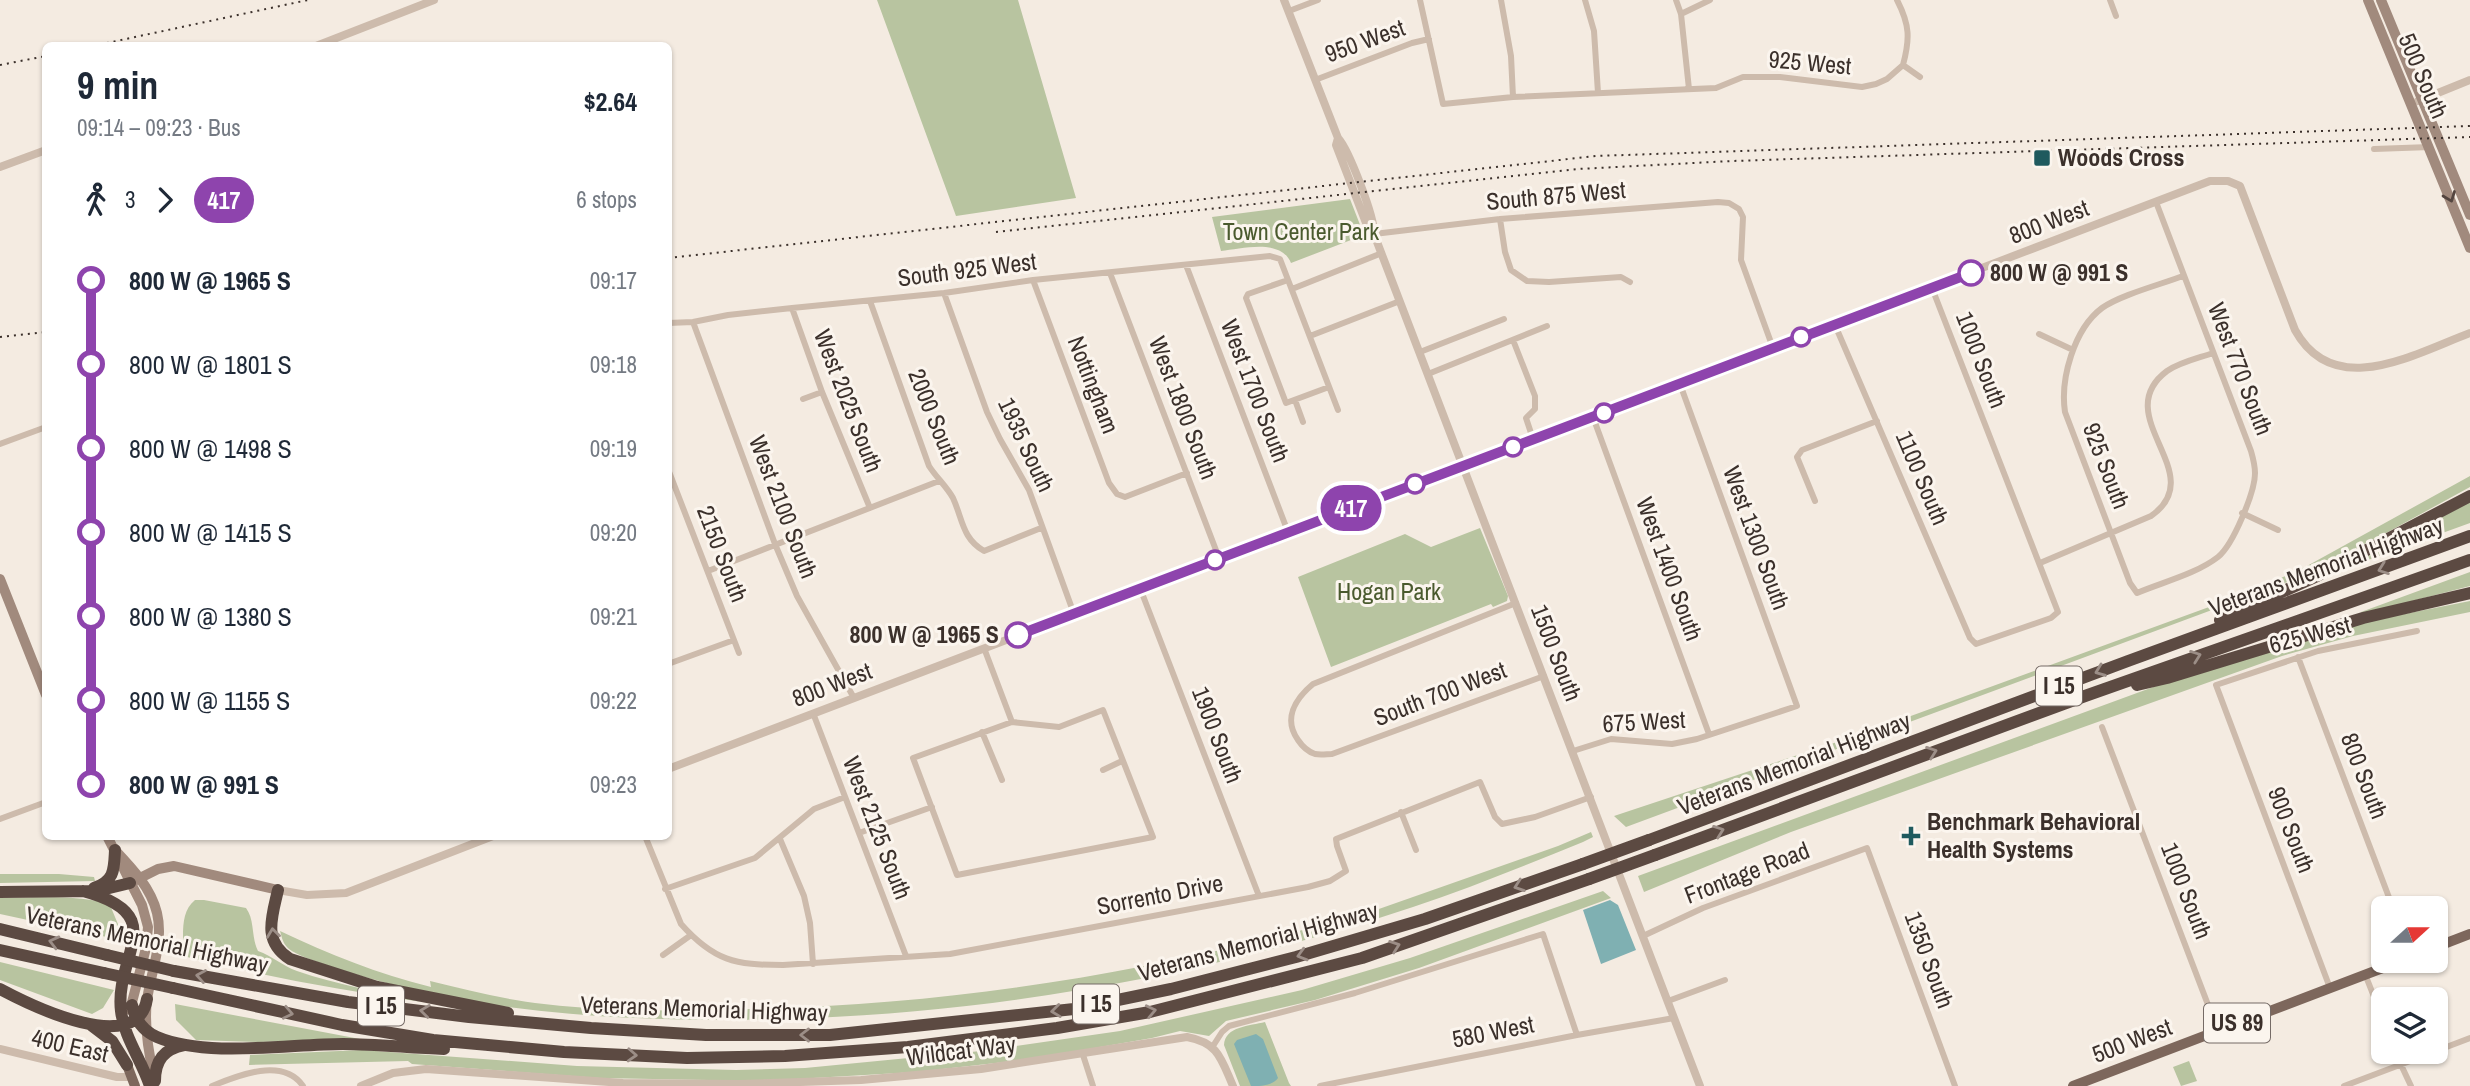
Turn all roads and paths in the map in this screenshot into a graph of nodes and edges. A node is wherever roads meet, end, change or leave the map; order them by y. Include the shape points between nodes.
1 (434, 0) edge
2 (1284, 0) edge
3 (1318, 0) edge
4 (1420, 0) edge
5 (1501, 0) edge
6 (1585, 0) edge
7 (1676, 0) edge
8 (1710, 0) edge
9 (1897, 0) edge
10 (2110, 0) edge
11 (2368, 0) edge
12 (2381, 0) edge
13 (1289, 11) junction
14 (1681, 14) junction
15 (2116, 16) dead end
16 (1429, 39) junction
17 (326, 42) edge
18 (1903, 65) junction
19 (1920, 77) dead end
20 (1315, 80) junction
21 (2470, 80) edge
22 (1686, 89) junction
23 (1598, 93) junction
24 (1513, 97) junction
25 (2422, 99) junction
26 (2411, 104) junction
27 (2430, 147) junction
28 (2374, 149) dead end
29 (42, 151) edge
30 (0, 167) edge
31 (2451, 167) junction
32 (2156, 202) junction
33 (2470, 215) edge
34 (1500, 219) junction
35 (1374, 234) junction
36 (2470, 248) edge
37 (1382, 253) junction
38 (1186, 265) junction
39 (1110, 273) junction
40 (2183, 276) junction
41 (1033, 280) junction
42 (1288, 280) junction
43 (1630, 282) dead end
44 (1932, 288) junction
45 (1292, 289) junction
46 (944, 293) junction
47 (1400, 300) junction
48 (870, 301) junction
49 (792, 308) junction
50 (1504, 320) dead end
51 (693, 322) junction
52 (672, 324) edge
53 (1835, 325) junction
54 (1547, 326) dead end
55 (2470, 333) edge
56 (2039, 334) dead end
57 (1310, 336) junction
58 (1513, 340) junction
59 (1773, 348) junction
60 (2073, 350) junction
61 (1420, 352) junction
62 (2213, 353) junction
63 (1428, 374) junction
64 (1680, 384) junction
65 (1329, 387) junction
66 (822, 392) junction
67 (803, 399) dead end
68 (1295, 400) junction
69 (1338, 410) dead end
70 (1593, 417) junction
71 (1877, 421) junction
72 (1303, 422) dead end
73 (42, 428) edge
74 (1533, 439) junction
75 (0, 444) edge
76 (1464, 466) junction
77 (1187, 472) junction
78 (672, 479) edge
79 (939, 481) junction
80 (2470, 496) edge
81 (1815, 501) dead end
82 (870, 508) junction
83 (2242, 513) junction
84 (1041, 528) junction
85 (2278, 530) dead end
86 (2111, 531) junction
87 (1288, 532) junction
88 (2470, 537) edge
89 (775, 544) junction
90 (1219, 558) junction
91 (2470, 560) edge
92 (2040, 563) junction
93 (708, 571) junction
94 (0, 579) edge
95 (1140, 588) junction
96 (2137, 593) joint
97 (2470, 593) edge
98 (1516, 603) junction
99 (2058, 612) joint
100 (1074, 614) junction
101 (2417, 631) dead end
102 (734, 640) junction
103 (984, 648) junction
104 (739, 653) dead end
105 (2298, 657) junction
106 (2128, 661) junction
107 (672, 663) edge
108 (1545, 676) junction
109 (42, 685) edge
110 (2216, 685) joint
111 (2085, 696) junction
112 (854, 698) junction
113 (1797, 706) joint
114 (813, 713) junction
115 (1012, 722) junction
116 (2102, 727) dead end
117 (982, 732) junction
118 (1709, 734) junction
119 (1573, 751) junction
120 (1122, 761) junction
121 (672, 767) edge
122 (1103, 770) dead end
123 (1002, 780) dead end
124 (845, 797) junction
125 (1591, 797) junction
126 (42, 804) edge
127 (932, 807) junction
128 (1401, 812) junction
129 (0, 820) edge
130 (859, 833) junction
131 (780, 839) junction
132 (109, 840) edge
133 (483, 840) edge
134 (647, 840) edge
135 (1867, 848) joint
136 (115, 850) junction
137 (1416, 850) dead end
138 (135, 881) junction
139 (665, 889) junction
140 (278, 890) junction
141 (83, 891) junction
142 (0, 892) edge
143 (2388, 896) edge
144 (1259, 897) junction
145 (0, 929) edge
146 (2470, 934) edge
147 (691, 935) junction
148 (1643, 936) junction
149 (2448, 942) edge
150 (0, 950) edge
151 (663, 955) dead end
152 (906, 956) junction
153 (813, 964) junction
154 (2371, 972) edge
155 (2365, 974) junction
156 (1725, 979) dead end
157 (2330, 988) junction
158 (0, 989) edge
159 (2371, 989) edge
160 (148, 999) junction
161 (1668, 1001) junction
162 (132, 1005) joint
163 (1674, 1018) junction
164 (131, 1022) junction
165 (87, 1024) junction
166 (591, 1028) junction
167 (146, 1031) junction
168 (2218, 1031) junction
169 (1577, 1035) junction
170 (2470, 1038) edge
171 (187, 1044) junction
172 (1213, 1046) junction
173 (2448, 1046) edge
174 (0, 1049) edge
175 (564, 1052) junction
176 (1083, 1055) junction
177 (2401, 1064) joint
178 (131, 1076) edge
179 (2088, 1083) edge
180 (154, 1084) edge
181 (1332, 1085) edge
182 (212, 1086) edge
183 (303, 1086) edge
184 (361, 1086) edge
185 (1093, 1086) edge
186 (1233, 1086) edge
187 (1320, 1086) edge
188 (1700, 1086) edge
189 (1955, 1086) edge
190 (2073, 1086) edge
191 (2344, 1086) edge
192 (2411, 1086) edge

1 - 17 street
2 - 13 street, 1500 South
3 - 13 street
4 - 16 street
5 - 24 street
6 - 23 street via 1594,31
7 - 14 street
8 - 14 street
9 - 18 street via 1909,41
10 - 15 street
11 - 26 main road, 500 South
12 - 25 main road, 500 South
13 - 20 street, 1500 South
14 - 22 street
16 - 20 street, 950 West
16 - 24 street via 1443,104
18 - 19 street
18 - 22 street, 925 West via 1887,79 1861,87 1780,77 1743,78 1716,88
20 - 35 street, 1500 South via 1375,225
21 - 25 street
22 - 23 street, 925 West
23 - 24 street
25 - 26 street
25 - 31 main road, 500 South
26 - 27 main road, 500 South
27 - 28 street
27 - 31 main road
27 -> 36 main road, 500 South
29 - 30 street
31 - 33 main road, 500 South
32 - 40 street, West 770 South
32 - 44 street, 800 West
32 - 55 street, 800 West via 2210,181 2228,181 2240,187 2295,330 2307,349 2331,364 2354,369 2379,366
34 - 35 street, South 875 West
34 - 43 street via 1511,270 1527,281 1620,277
34 - 59 street, South 875 West via 1729,203 1739,209 1744,223 1741,260
35 - 37 street, 1500 South
37 - 45 street
37 - 47 street, 1500 South
38 - 39 street, South 925 West
38 - 42 street, South 925 West via 1270,256 1280,259
38 - 87 street, West 1700 South
39 - 41 street, South 925 West
39 - 77 street, West 1800 South
40 - 60 street, 925 South via 2102,308
40 - 62 street, West 770 South
41 - 46 street, South 925 West
41 - 77 street, Nottingham via 1116,494 1125,496
42 - 45 street
42 - 68 street via 1246,298 1286,403
44 - 53 street, 800 West
44 - 92 street, 1000 South
45 - 57 street
46 - 48 street, South 925 West
46 - 84 street, 1935 South via 987,412 1029,490
47 - 57 street
47 - 61 street, 1500 South
48 - 49 street, South 925 West
48 - 79 street, 2000 South via 929,466
49 - 51 street, South 925 West
49 - 66 street, West 2025 South
50 - 61 street
51 - 52 street, South 925 West
51 - 89 street, West 2100 South
53 - 59 street, 800 West
53 - 71 street, 1100 South
54 - 58 street
56 - 60 street
57 - 65 street
58 - 63 street
58 - 74 street via 1535,396 1535,409 1526,418
59 - 64 street, 800 West
60 - 86 street, 925 South via 2062,394 2065,412
61 - 63 street, 1500 South
62 - 83 street, West 770 South via 2255,470
62 - 86 street via 2169,370 2153,385 2147,401 2149,417 2171,475 2170,498 2151,516
63 - 76 street, 1500 South
64 - 70 street, 800 West
64 - 113 street, West 1300 South
65 - 68 street
65 - 69 street
66 - 67 street
66 - 82 street, West 2025 South
68 - 72 street
70 - 74 street, 800 West
70 - 118 street, West 1400 South
71 - 81 street via 1802,450 1797,457
71 - 99 street, 1100 South via 1970,638 1976,644
73 - 75 street
74 - 76 street, 800 West
76 - 87 street, 800 West
76 - 98 street, 1500 South
77 - 90 street, West 1800 South
78 - 93 street, 2150 South
79 - 82 street
79 - 84 street, 2000 South via 951,495 971,543 984,551
80 - 106 highway via 2317,576
82 - 89 street
83 - 85 street
83 - 96 street, West 770 South via 2221,555
84 - 100 street, 1935 South
86 - 92 street
86 - 96 street, 925 South
87 - 90 street, 800 West
88 -> 106 highway, Veterans Memorial Highway / I 15
89 - 93 street
89 - 112 street, West 2100 South via 797,596
90 - 95 street, 800 West
111 -> 91 highway, Veterans Memorial Highway / I 15
92 - 99 street, 1000 South
93 - 102 street, 2150 South
94 - 109 main road
95 - 100 street, 800 West
95 - 144 street, 1900 South
97 - 111 highway via 2363,618 2167,678
98 - 108 street, 1500 South
98 - 108 street, South 700 West via 1313,684 1300,695 1290,728 1313,754 1332,754
100 - 103 street, 800 West
101 - 105 street, 625 West
102 - 104 street, 2150 South
102 - 107 street
103 - 112 street, 800 West
103 - 115 street
105 - 110 street, 625 West
105 - 143 street, 800 South
106 -> 166 highway, Veterans Memorial Highway / I 15, bridge via 1425,919 1171,989 1074,1009 830,1035 706,1035
108 - 119 street, 1500 South
110 - 157 street, 900 South
175 -> 111 highway, Veterans Memorial Highway / I 15, bridge via 687,1058 785,1056 908,1047 1150,1012 1362,958
112 - 114 street, 800 West
113 - 118 street, 675 West
114 - 121 street, 800 West
114 - 124 street, West 2125 South
115 - 117 street
115 - 120 street via 1059,727 1103,710
116 - 168 street, 1000 South
117 - 123 street
117 - 127 street via 913,758
118 - 119 street, 675 West via 1672,744 1611,739
119 - 125 street, 1500 South
120 - 122 street
120 - 127 street via 1153,837 957,874
124 - 130 street, West 2125 South
124 - 131 street via 814,809
125 - 128 street, Sorrento Drive via 1502,824 1480,782
125 - 148 street, 1500 South
126 - 129 street
127 - 130 street
128 - 137 street
128 - 144 street, Sorrento Drive via 1336,839 1346,871 1330,881
130 - 152 street, West 2125 South
131 - 139 street via 755,858
131 - 153 street via 804,895
132 - 136 main road
133 - 140 street via 346,893
134 - 139 street
135 - 148 street, Frontage Road via 1703,908
135 - 189 street, 1350 South
136 - 138 main road
136 - 141 highway via 110,880
138 - 140 main road via 174,866
138 - 141 highway via 113,889
138 - 160 main road via 155,907 159,930
138 - 162 main road via 148,931
139 - 147 street
166 -> 140 highway via 377,987 290,959 273,941
141 - 142 highway
141 - 164 highway via 116,902 132,925 133,945 121,1001
144 - 152 street, Sorrento Drive via 950,954
166 -> 145 highway, Veterans Memorial Highway / I 15, bridge via 348,1002 174,971
146 - 149 main road
147 - 151 street
147 - 153 street, Sorrento Drive via 710,953 733,960 759,965
148 - 161 street, 1500 South
150 -> 175 highway, Veterans Memorial Highway / I 15, bridge via 342,1025
152 - 153 street, Sorrento Drive
154 - 155 main road, 500 West / US 89
155 - 157 main road, 500 West / US 89
155 - 159 street
156 - 161 street
157 - 168 main road, 500 West / US 89
158 - 165 highway
160 - 164 highway via 145,1009
160 - 167 main road
161 - 163 street, 1500 South
162 - 164 highway
163 - 169 street, 580 West
163 - 188 street, 1500 South
164 - 165 highway
164 - 167 highway
164 - 178 main road via 122,1044
164 - 180 highway
165 - 178 highway via 112,1041
167 - 171 highway
167 - 180 main road
168 - 179 main road, 500 West / US 89
169 - 172 street via 1543,934 1355,993 1229,1026
169 - 181 street, 580 West
170 - 173 street
171 - 175 highway
171 - 180 highway via 161,1056
172 - 176 street, Wildcat Way via 1181,1037
172 - 186 street
174 - 178 street, 400 East via 117,1077
176 - 184 street, Wildcat Way via 854,1081 634,1084 426,1069 393,1073
176 - 185 street
177 - 191 street
177 - 192 street
179 - 190 main road, 500 West / US 89
181 - 187 street, 580 West
182 - 183 street via 244,1074 284,1071

